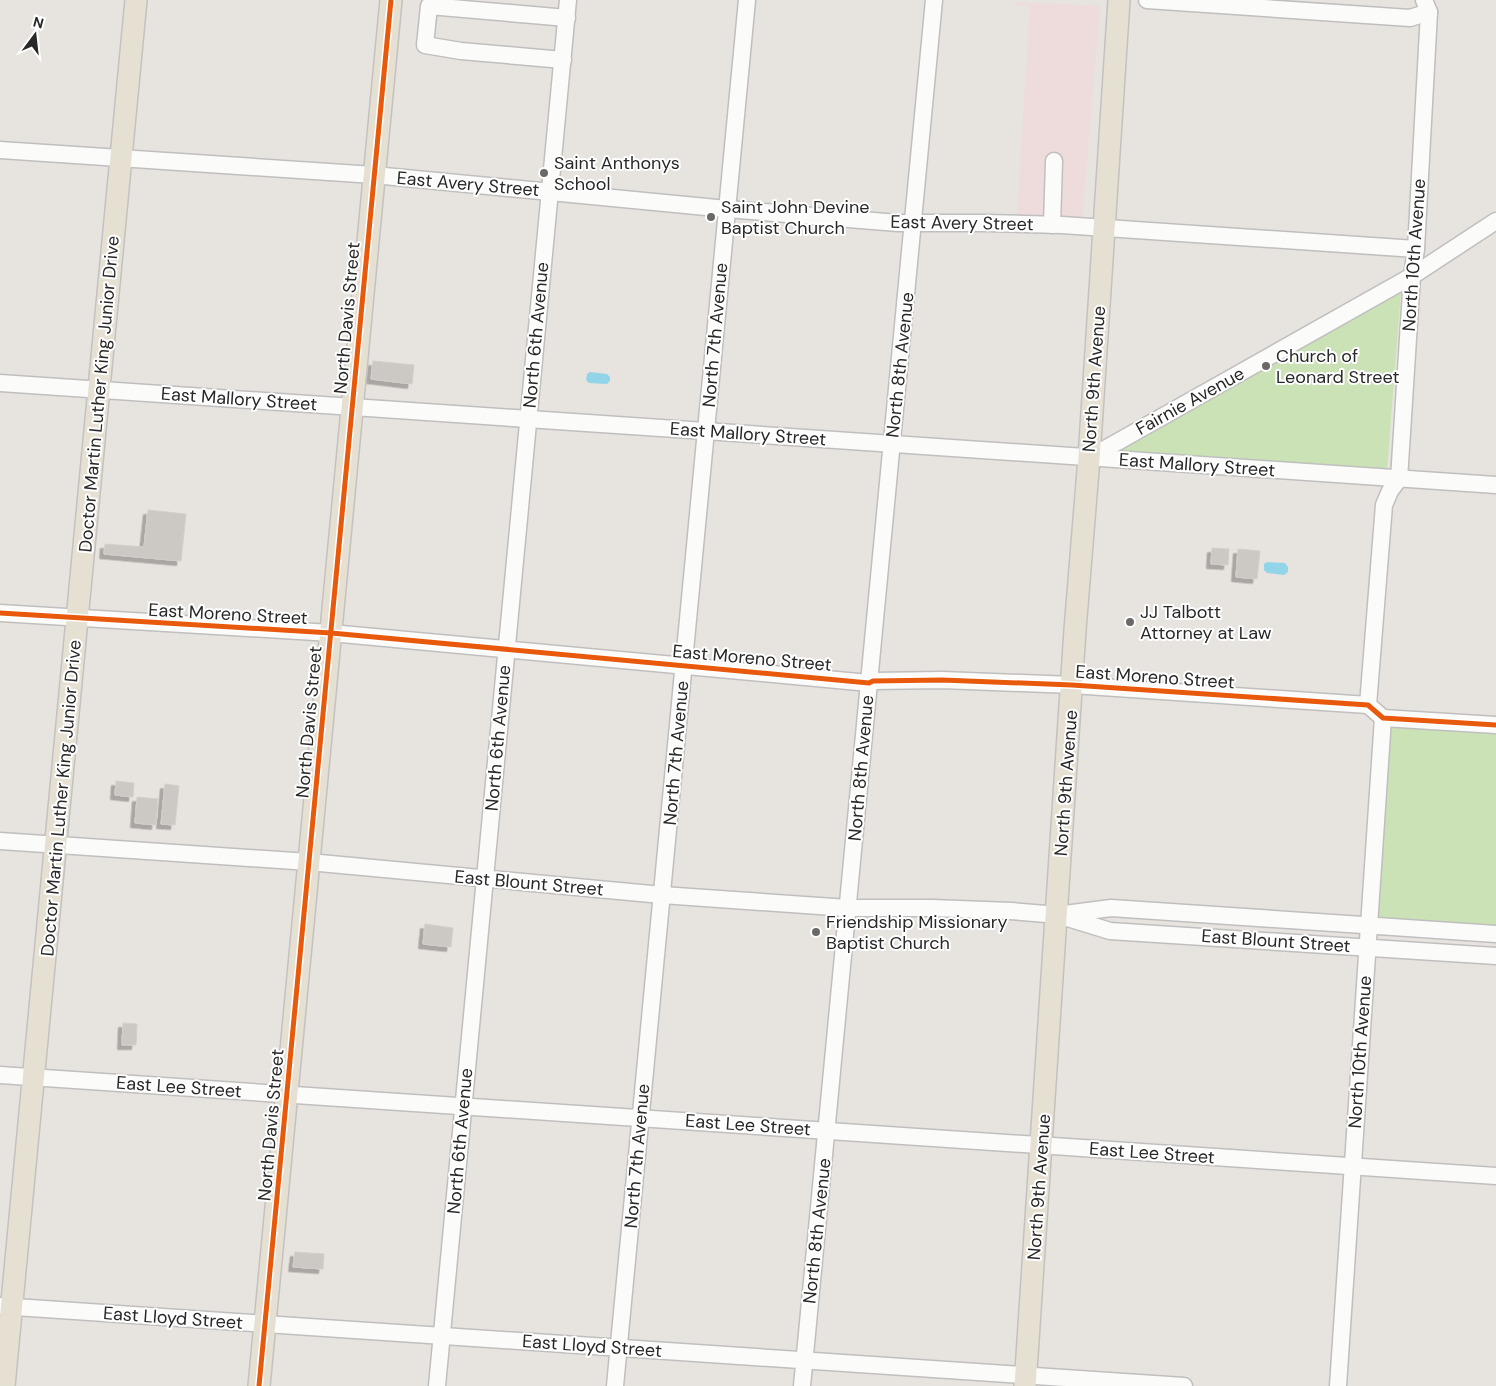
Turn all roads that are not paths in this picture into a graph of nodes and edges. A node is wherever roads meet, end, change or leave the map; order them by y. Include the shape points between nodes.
1 (136, 0) edge
2 (391, 0) edge
3 (568, 0) edge
4 (747, 0) edge
5 (934, 0) edge
6 (1119, 0) edge
7 (1147, 0) edge
8 (1430, 4) edge
9 (566, 18) junction
10 (563, 60) junction
11 (0, 150) edge
12 (121, 158) junction
13 (1054, 161) dead end
14 (374, 175) junction
15 (550, 192) junction
16 (727, 209) junction
17 (1496, 220) edge
18 (913, 224) junction
19 (1052, 225) junction
20 (1103, 228) junction
21 (1416, 249) junction
22 (1412, 276) junction
23 (0, 383) edge
24 (99, 390) junction
25 (352, 407) junction
26 (528, 419) junction
27 (706, 431) junction
28 (892, 444) junction
29 (1089, 458) junction
30 (1399, 479) junction
31 (1496, 485) edge
32 (0, 613) edge
33 (78, 619) junction
34 (331, 634) junction
35 (506, 650) junction
36 (684, 666) junction
37 (869, 683) junction
38 (1072, 685) junction
39 (1368, 705) junction
40 (1383, 718) junction
41 (1496, 725) edge
42 (0, 841) edge
43 (56, 844) junction
44 (310, 862) junction
45 (485, 879) junction
46 (662, 896) junction
47 (848, 908) junction
48 (1058, 915) junction
49 (1369, 926) junction
50 (1496, 934) edge
51 (1368, 948) junction
52 (1496, 956) edge
53 (0, 1075) edge
54 (34, 1077) junction
55 (287, 1094) junction
56 (463, 1106) junction
57 (640, 1118) junction
58 (827, 1131) junction
59 (1042, 1145) junction
60 (1353, 1166) junction
61 (1496, 1176) edge
62 (6, 1306) edge
63 (266, 1324) junction
64 (442, 1336) junction
65 (619, 1348) junction
66 (804, 1360) junction
67 (1025, 1381) edge
68 (4, 1386) edge
69 (259, 1386) edge
70 (436, 1386) edge
71 (615, 1386) edge
72 (802, 1386) edge
73 (1184, 1386) edge
74 (1338, 1386) edge

1 - 12 main road, Doctor Martin Luther King Junior Drive
2 - 14 main road, North Davis Street
3 - 9 street, North 6th Avenue
4 - 16 street, North 7th Avenue
5 - 18 street, North 8th Avenue
6 - 20 main road, North 9th Avenue
7 - 8 street via 1410,18
8 - 21 street, North 10th Avenue
9 - 10 street, North 6th Avenue
9 - 10 street via 429,6 425,45
10 - 15 street, North 6th Avenue
11 - 12 street, East Avery Street
12 - 14 street, East Avery Street
12 - 24 main road, Doctor Martin Luther King Junior Drive
13 - 19 street
14 - 15 street, East Avery Street
14 - 25 main road, North Davis Street
15 - 16 street, East Avery Street
15 - 26 street, North 6th Avenue
16 - 18 street, East Avery Street
16 - 27 street, North 7th Avenue
17 - 22 street, Fairnie Avenue
18 - 19 street, East Avery Street
18 - 28 street, North 8th Avenue
19 - 20 street, East Avery Street
20 - 21 street, East Avery Street
20 - 29 main road, North 9th Avenue
21 - 22 street, North 10th Avenue
22 - 29 street, Fairnie Avenue
22 - 30 street, North 10th Avenue
23 - 24 street, East Mallory Street
24 - 25 street, East Mallory Street
24 - 33 main road, Doctor Martin Luther King Junior Drive
25 - 26 street, East Mallory Street
25 - 34 main road, North Davis Street
26 - 27 street, East Mallory Street
26 - 35 street, North 6th Avenue
27 - 28 street, East Mallory Street
27 - 36 street, North 7th Avenue
28 - 29 street, East Mallory Street
28 - 37 street, North 8th Avenue
29 - 30 street, East Mallory Street
29 - 38 main road, North 9th Avenue
30 - 31 street, East Mallory Street
30 - 39 street, North 10th Avenue via 1384,506
32 - 33 street, East Moreno Street
33 - 34 street, East Moreno Street
33 - 43 main road, Doctor Martin Luther King Junior Drive
34 - 35 street, East Moreno Street
34 - 44 main road, North Davis Street
35 - 36 street, East Moreno Street
35 - 45 street, North 6th Avenue
36 - 37 street, East Moreno Street
36 - 46 street, North 7th Avenue
37 - 38 street, East Moreno Street via 942,680
37 - 47 street, North 8th Avenue
38 - 39 street, East Moreno Street
38 - 48 main road, North 9th Avenue
39 - 40 street
40 - 41 street
40 - 49 street, North 10th Avenue
42 - 43 street, East Blount Street
43 - 44 street, East Blount Street
43 - 54 main road, Doctor Martin Luther King Junior Drive
44 - 45 street, East Blount Street
44 - 55 main road, North Davis Street
45 - 46 street, East Blount Street
45 - 56 street, North 6th Avenue
46 - 47 street, East Blount Street
46 - 57 street, North 7th Avenue
47 - 48 street, East Blount Street via 932,908
47 - 58 street, North 8th Avenue
48 - 49 street, East Blount Street via 1111,908
48 - 51 street, East Blount Street via 1110,930
48 - 59 main road, North 9th Avenue
49 - 50 street, East Blount Street
49 - 51 street, North 10th Avenue
51 - 52 street, East Blount Street
51 - 60 street, North 10th Avenue
53 - 54 street, East Lee Street
54 - 55 street, East Lee Street
54 - 62 main road, Doctor Martin Luther King Junior Drive
55 - 56 street, East Lee Street
55 - 63 main road, North Davis Street
56 - 57 street, East Lee Street
56 - 64 street, North 6th Avenue
57 - 58 street, East Lee Street
57 - 65 street, North 7th Avenue
58 - 59 street, East Lee Street
58 - 66 street, North 8th Avenue
59 - 60 street, East Lee Street
59 - 67 main road, North 9th Avenue
60 - 61 street, East Lee Street
60 - 74 street, North 10th Avenue
62 - 63 street, East Lloyd Street
62 - 68 main road, Doctor Martin Luther King Junior Drive
63 - 64 street, East Lloyd Street
63 - 69 main road, North Davis Street
64 - 65 street, East Lloyd Street
64 - 70 street, North 6th Avenue
65 - 66 street, East Lloyd Street
65 - 71 street, North 7th Avenue
66 - 67 street, East Lloyd Street
66 - 72 street, North 8th Avenue
67 - 73 street, East Lloyd Street

